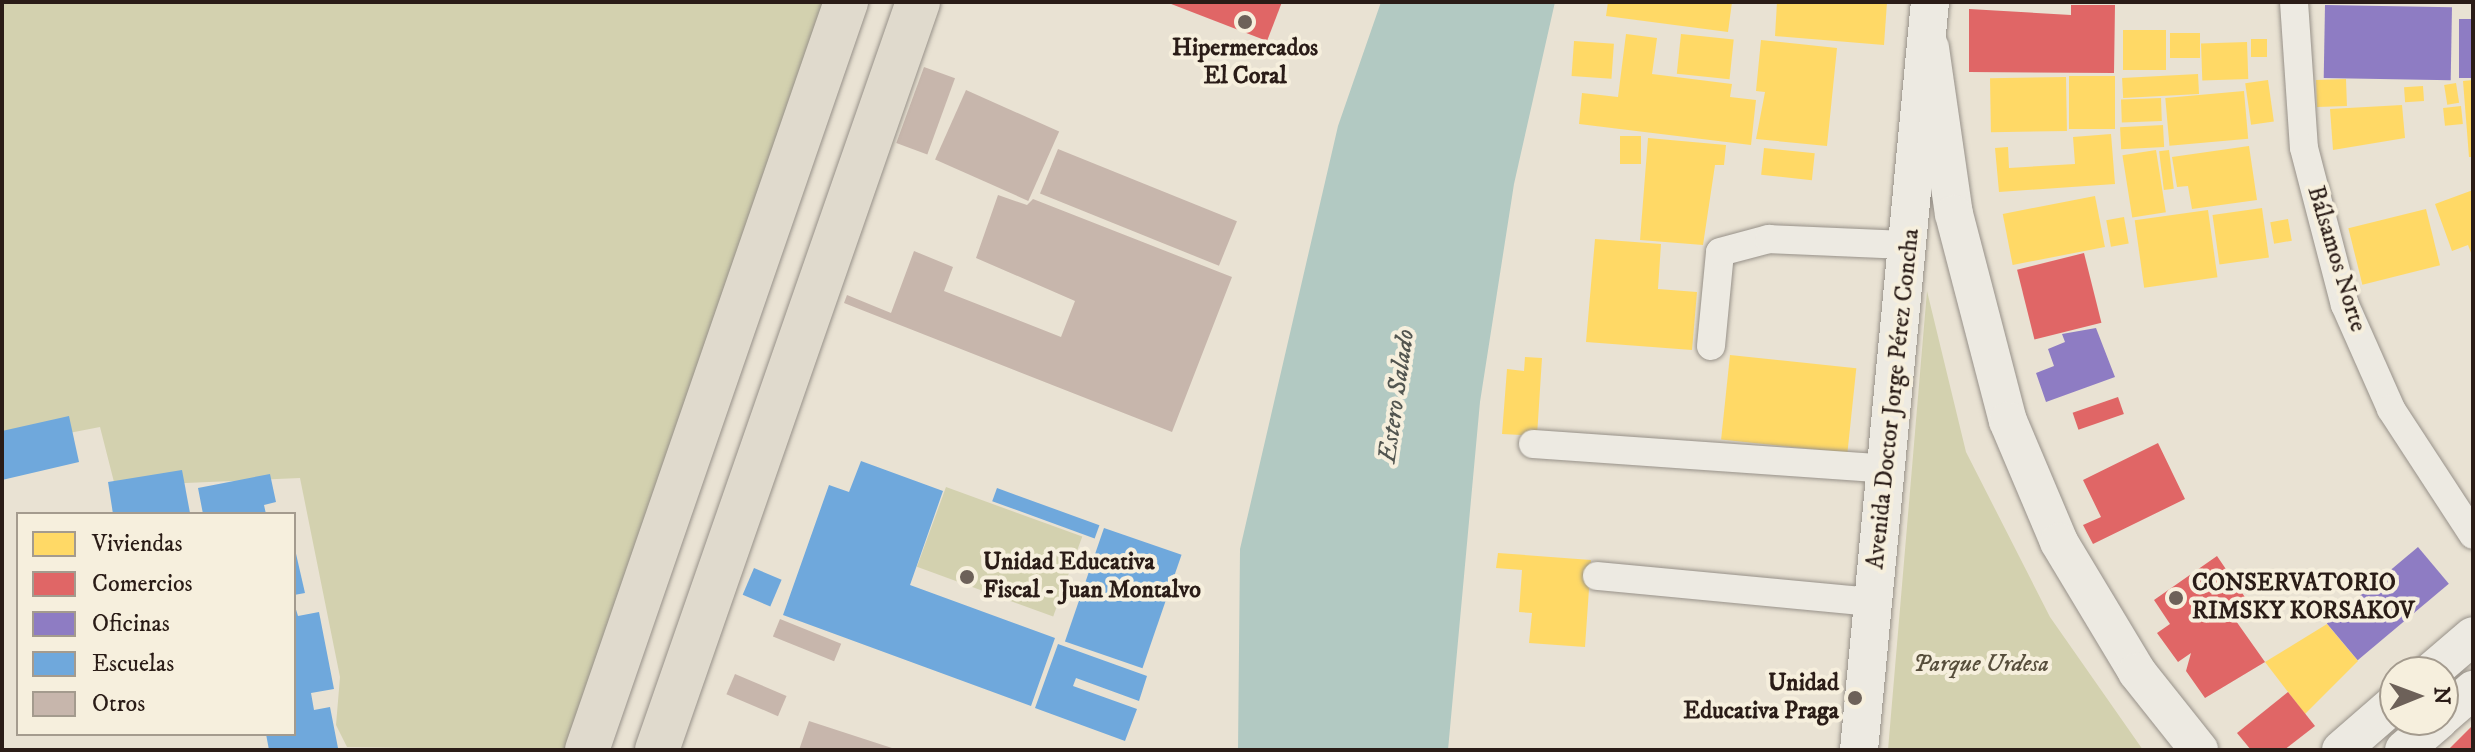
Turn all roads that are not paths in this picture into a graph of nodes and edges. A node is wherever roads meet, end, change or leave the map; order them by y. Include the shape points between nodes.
1 (846, 2) edge
2 (918, 2) edge
3 (1930, 2) edge
4 (2294, 2) edge
5 (1930, 48) junction
6 (1909, 245) junction
7 (1972, 295) junction
8 (1901, 330) junction
9 (1711, 346) dead end
10 (1533, 444) dead end
11 (1887, 469) junction
12 (2473, 535) edge
13 (1597, 576) dead end
14 (1874, 602) junction
15 (2473, 636) edge
16 (2450, 656) edge
17 (2379, 717) edge
18 (2420, 736) edge
19 (587, 750) edge
20 (657, 750) edge
21 (1859, 750) edge
22 (2199, 750) edge
23 (2341, 750) edge
24 (2404, 750) edge

1 - 19 main road
2 - 20 main road
3 - 5 street, Avenida Doctor Jorge Pérez Concha
4 - 12 street, Bálsamos Norte via 2304,148 2345,305 2391,409
5 - 6 street, Avenida Doctor Jorge Pérez Concha
5 - 7 street, Avenida Doctor Jorge Pérez Concha
6 - 8 street, Avenida Doctor Jorge Pérez Concha
6 - 9 street via 1769,239 1720,252
7 - 8 street via 1955,268 1921,269
7 - 22 street, Avenida Doctor Jorge Pérez Concha via 2008,421 2059,542 2137,672
8 - 11 street, Avenida Doctor Jorge Pérez Concha
10 - 11 street
11 - 14 street, Avenida Doctor Jorge Pérez Concha
13 - 14 street
14 - 21 street, Avenida Doctor Jorge Pérez Concha
15 - 16 street
17 - 23 street
18 - 24 street

